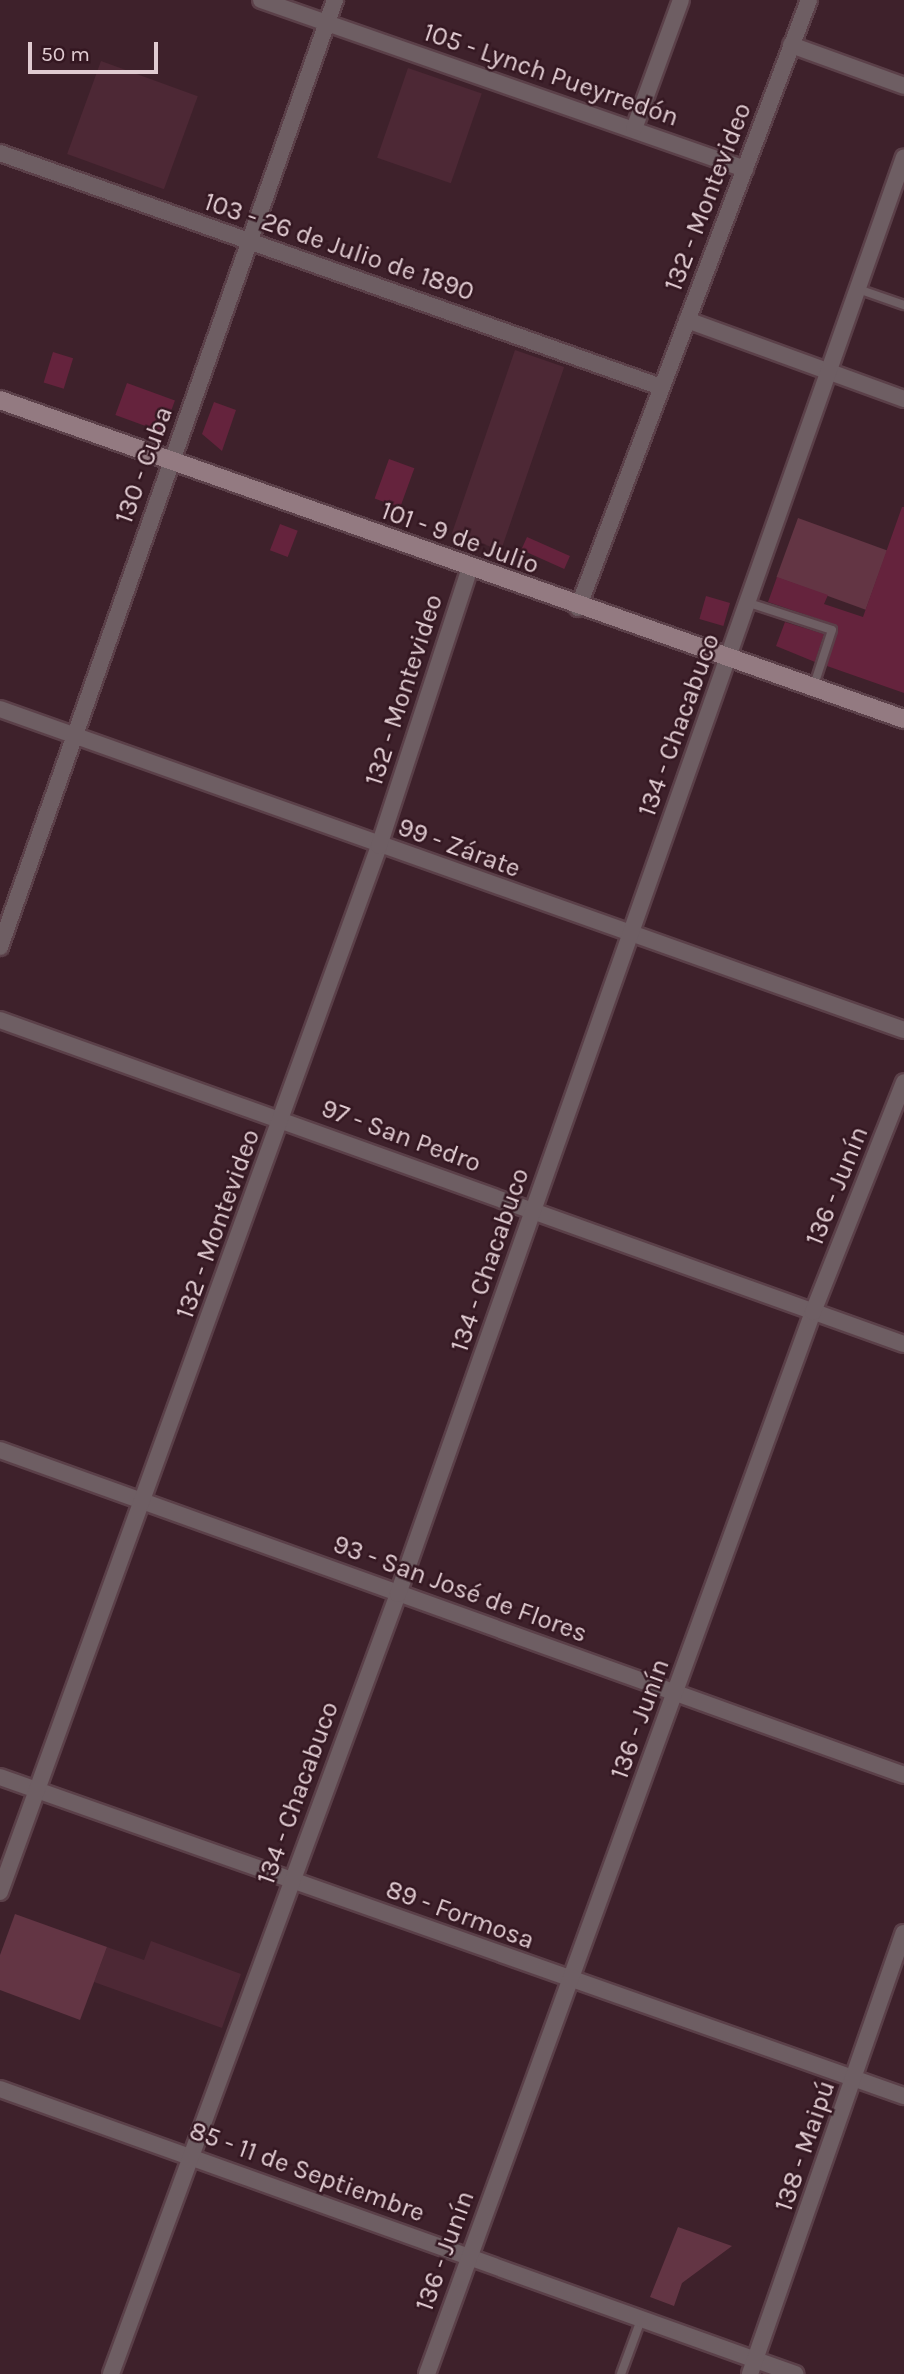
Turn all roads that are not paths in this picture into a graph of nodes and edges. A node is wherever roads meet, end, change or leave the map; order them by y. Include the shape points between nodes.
1 (261, 0) edge
2 (335, 0) edge
3 (681, 0) edge
4 (809, 0) edge
5 (327, 24) junction
6 (792, 45) junction
7 (904, 86) edge
8 (634, 129) junction
9 (0, 153) edge
10 (904, 158) edge
11 (745, 169) junction
12 (250, 242) junction
13 (858, 289) junction
14 (904, 305) edge
15 (687, 320) junction
16 (829, 372) junction
17 (662, 387) junction
18 (0, 400) edge
19 (904, 400) edge
20 (171, 462) junction
21 (470, 568) junction
22 (748, 603) junction
23 (578, 608) junction
24 (730, 658) junction
25 (813, 688) junction
26 (0, 709) edge
27 (904, 719) edge
28 (75, 734) junction
29 (379, 846) junction
30 (629, 935) junction
31 (0, 947) edge
32 (0, 1020) edge
33 (904, 1030) edge
34 (904, 1082) edge
35 (281, 1119) junction
36 (535, 1209) junction
37 (813, 1312) junction
38 (904, 1344) edge
39 (0, 1450) edge
40 (145, 1501) junction
41 (398, 1594) junction
42 (677, 1692) junction
43 (904, 1775) edge
44 (0, 1777) edge
45 (35, 1790) junction
46 (292, 1881) junction
47 (0, 1892) edge
48 (904, 1933) edge
49 (570, 1981) junction
50 (854, 2079) junction
51 (0, 2089) edge
52 (904, 2096) edge
53 (193, 2157) junction
54 (470, 2255) junction
55 (642, 2317) junction
56 (753, 2367) edge
57 (111, 2374) edge
58 (426, 2374) edge
59 (621, 2374) edge
60 (795, 2374) edge

1 - 5 street, 105 - Lynch Pueyrredón
2 - 5 street, 130 - Cuba
3 - 8 street
4 - 6 street, 132 - Montevideo
5 - 8 street, 105 - Lynch Pueyrredón
5 - 12 street, 130 - Cuba
6 - 7 street
6 - 11 street, 132 - Montevideo
8 - 11 street, 105 - Lynch Pueyrredón
9 - 12 street, 103 - 26 de Julio de 1890
10 - 13 street, 134 - Chacabuco
11 - 15 street, 132 - Montevideo
12 - 17 street, 103 - 26 de Julio de 1890
12 - 20 street, 130 - Cuba
13 - 14 lane
13 - 16 street, 134 - Chacabuco
15 - 16 street
15 - 17 street, 132 - Montevideo
16 - 19 street
16 - 22 street, 134 - Chacabuco
17 - 23 street, 132 - Montevideo
18 - 20 street, 101 - 9 de Julio
20 - 21 street, 101 - 9 de Julio
20 - 28 street, 130 - Cuba
21 - 23 street, 101 - 9 de Julio
21 - 29 street, 132 - Montevideo
22 - 24 street, 134 - Chacabuco
22 - 25 lane via 832,630
23 - 24 street, 101 - 9 de Julio
24 - 25 street, 101 - 9 de Julio
24 - 30 street, 134 - Chacabuco
25 - 27 street, 101 - 9 de Julio
26 - 28 street, 99 - Zárate
28 - 29 street, 99 - Zárate
28 - 31 street, 130 - Cuba
29 - 30 street, 99 - Zárate
29 - 35 street, 132 - Montevideo
30 - 33 street, 99 - Zárate
30 - 36 street, 134 - Chacabuco
32 - 35 street, 97 - San Pedro
34 - 37 street, 136 - Junín
35 - 36 street, 97 - San Pedro
35 - 40 street, 132 - Montevideo
36 - 37 street, 97 - San Pedro
36 - 41 street, 134 - Chacabuco
37 - 38 street, 97 - San Pedro
37 - 42 street, 136 - Junín
39 - 40 street, 93 - San José de Flores
40 - 41 street, 93 - San José de Flores
40 - 45 street, 132 - Montevideo
41 - 42 street, 93 - San José de Flores
41 - 46 street, 134 - Chacabuco
42 - 43 street, 93 - San José de Flores
42 - 49 street, 136 - Junín
44 - 45 street, 89 - Formosa
45 - 46 street, 89 - Formosa
45 - 47 street, 132 - Montevideo
46 - 49 street, 89 - Formosa
46 - 53 street, 134 - Chacabuco
48 - 50 street, 138 - Maipú
49 - 50 street, 89 - Formosa
49 - 54 street, 136 - Junín
50 - 52 street, 89 - Formosa
50 - 56 street, 138 - Maipú
51 - 53 street, 85 - 11 de Septiembre
53 - 54 street, 85 - 11 de Septiembre
53 - 57 street, 134 - Chacabuco
54 - 55 street, 85 - 11 de Septiembre
54 - 58 street, 136 - Junín
55 - 56 street, 85 - 11 de Septiembre
55 - 59 lane
56 - 60 street, 85 - 11 de Septiembre

